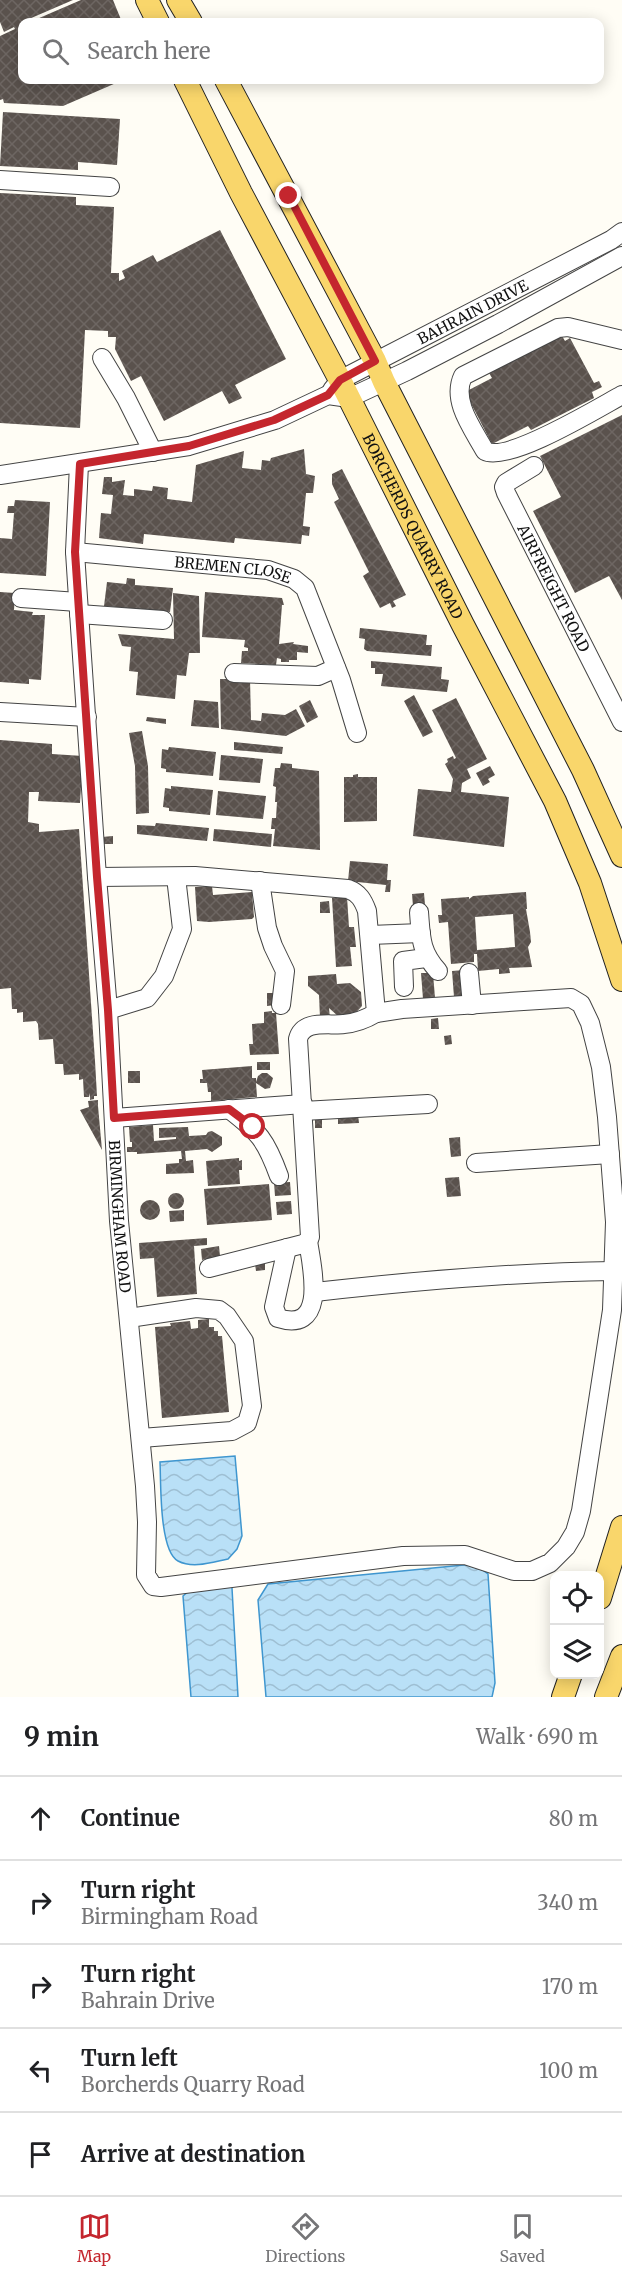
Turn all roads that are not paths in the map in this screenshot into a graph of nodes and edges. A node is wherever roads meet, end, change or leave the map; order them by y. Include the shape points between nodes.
1 (147, 0) edge
2 (156, 18) edge
3 (187, 84) edge
4 (228, 84) edge
5 (0, 180) edge
6 (110, 187) dead end
7 (622, 232) edge
8 (622, 256) edge
9 (622, 340) edge
10 (102, 358) dead end
11 (380, 372) junction
12 (339, 391) junction
13 (622, 395) edge
14 (153, 452) junction
15 (80, 464) junction
16 (534, 466) dead end
17 (0, 475) edge
18 (75, 552) junction
19 (21, 598) dead end
20 (78, 608) junction
21 (163, 620) dead end
22 (336, 668) junction
23 (234, 673) dead end
24 (0, 712) edge
25 (87, 717) junction
26 (622, 722) edge
27 (357, 734) dead end
28 (622, 856) edge
29 (97, 877) junction
30 (176, 877) junction
31 (260, 881) junction
32 (419, 912) dead end
33 (421, 933) junction
34 (370, 935) junction
35 (470, 973) dead end
36 (622, 980) edge
37 (404, 987) dead end
38 (281, 1005) dead end
39 (472, 1005) junction
40 (108, 1010) junction
41 (376, 1013) junction
42 (428, 1104) dead end
43 (303, 1108) junction
44 (229, 1109) junction
45 (114, 1118) junction
46 (610, 1154) junction
47 (476, 1163) dead end
48 (279, 1176) dead end
49 (308, 1241) junction
50 (287, 1248) junction
51 (209, 1268) dead end
52 (613, 1271) junction
53 (315, 1292) junction
54 (129, 1318) junction
55 (141, 1438) junction
56 (622, 1527) edge
57 (604, 1585) edge
58 (622, 1656) edge
59 (569, 1679) edge
60 (562, 1697) edge
61 (606, 1697) edge

1 - 2 main road
3 - 12 main road, BORCHERDS QUARRY ROAD
4 - 11 main road
5 - 6 lane
7 - 11 lane, BAHRAIN DRIVE
8 - 11 lane, BAHRAIN DRIVE via 498,324
9 - 13 lane via 558,328 463,376 458,390 485,451 493,453 520,448
10 - 14 lane
11 - 12 lane, BAHRAIN DRIVE
11 - 28 main road via 583,770
12 - 14 lane, BAHRAIN DRIVE via 233,434
12 - 36 main road, BORCHERDS QUARRY ROAD via 562,817 596,899
14 - 15 lane, BAHRAIN DRIVE
15 - 17 lane, BAHRAIN DRIVE
15 - 18 lane, BIRMINGHAM ROAD
16 - 26 lane, AIRFREIGHT ROAD via 506,483 506,493
18 - 20 lane, BIRMINGHAM ROAD
18 - 22 lane, BREMEN CLOSE via 284,574 304,588
19 - 20 lane
20 - 21 lane
20 - 25 lane, BIRMINGHAM ROAD
22 - 23 lane via 318,676
22 - 27 lane, BREMEN CLOSE
24 - 25 lane
25 - 29 lane, BIRMINGHAM ROAD
29 - 30 lane
29 - 40 lane, BIRMINGHAM ROAD
30 - 31 lane
30 - 40 lane via 182,929 164,976 147,998
31 - 34 lane via 352,891 364,901
31 - 38 lane via 267,928 285,971
32 - 33 lane
33 - 34 lane
33 - 37 lane via 432,964 402,953
34 - 41 lane
35 - 39 lane
39 - 41 lane
39 - 46 lane via 552,998 571,998 581,1004 591,1023 601,1067
40 - 45 lane, BIRMINGHAM ROAD
41 - 43 lane via 355,1022 309,1026 301,1031 298,1046
42 - 43 lane
43 - 44 lane
43 - 49 lane via 311,1230
44 - 45 lane
44 - 48 lane via 260,1134
45 - 54 lane, BIRMINGHAM ROAD
46 - 47 lane
46 - 52 lane via 615,1222
49 - 50 lane
49 - 53 lane
50 - 51 lane
50 - 53 lane via 274,1307 279,1318 291,1322 303,1317
52 - 53 lane via 511,1275
52 - 55 lane, BIRMINGHAM ROAD via 612,1310 581,1511 566,1547 540,1569 525,1572 465,1555 427,1554 153,1586 146,1575
54 - 55 lane, BIRMINGHAM ROAD
54 - 55 lane via 189,1309 219,1310 235,1325 243,1341 252,1406 247,1423 232,1431
56 - 57 main road
58 - 61 main road
59 - 60 main road

